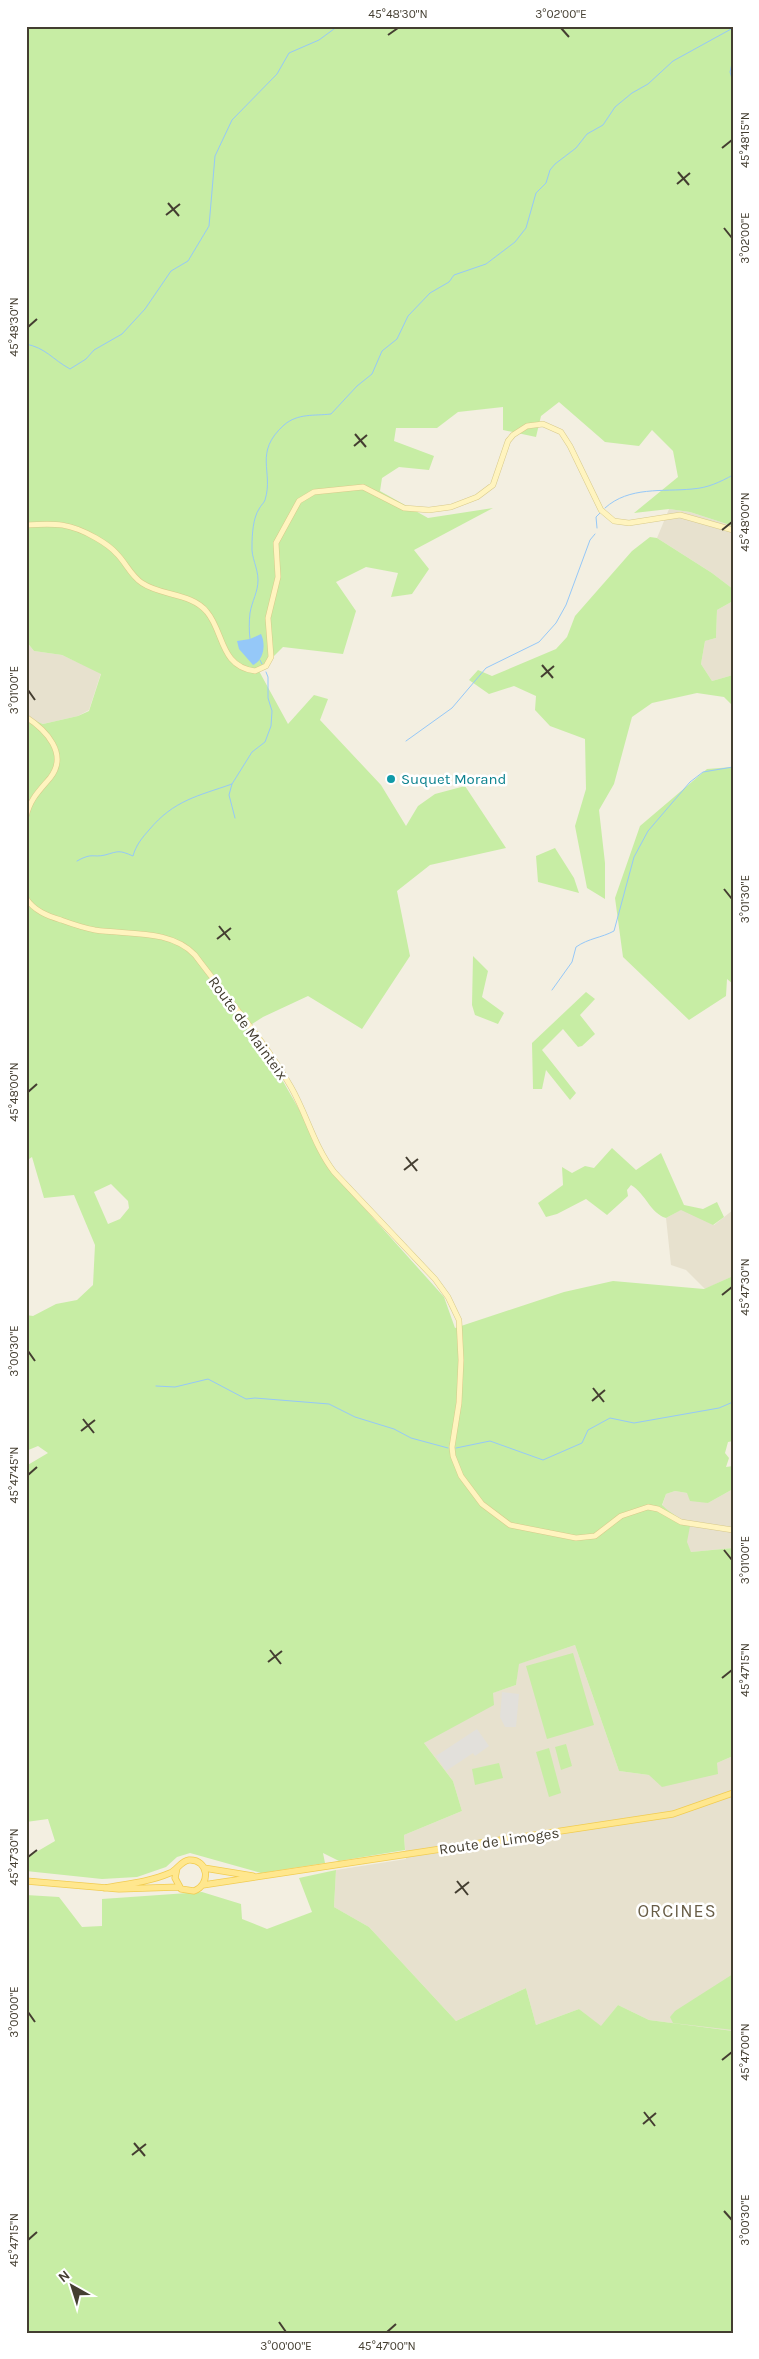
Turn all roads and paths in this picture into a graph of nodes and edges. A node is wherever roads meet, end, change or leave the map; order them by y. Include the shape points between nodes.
1 (26, 525) edge
2 (733, 530) edge
3 (26, 717) edge
4 (26, 817) edge
5 (26, 898) edge
6 (733, 1530) edge
7 (733, 1793) edge
8 (177, 1868) junction
9 (204, 1868) junction
10 (262, 1878) junction
11 (26, 1881) edge
12 (203, 1885) junction
13 (179, 1886) junction
14 (105, 1888) junction

1 - 2 main road via 70,525 99,540 114,550 141,583 202,607 214,622 230,656 243,667 256,670 266,666 271,657 268,618 278,577 276,543 299,500 314,492 363,487 404,508 429,510 451,507 477,497 493,485 508,441 527,426 543,424 561,432 601,510 614,521 629,523 680,515
3 - 4 main road via 51,740 58,760 51,777 31,799
5 - 6 main road, Route de Mainteix via 39,911 72,924 94,930 173,939 188,948 277,1064 323,1158 434,1279 448,1297 459,1320 460,1394 452,1448 462,1476 482,1504 501,1519 523,1529 585,1538 595,1536 621,1516 648,1507 681,1522
7 - 10 main road, Route de Limoges via 673,1814
8 - 9 main road via 191,1860
8 - 13 main road via 175,1878
8 - 14 main road via 148,1881
9 - 10 main road, Route de Limoges
9 - 12 main road via 206,1877
10 - 12 main road, Route de Limoges
11 - 14 main road
12 - 13 main road via 191,1892
13 - 14 main road

